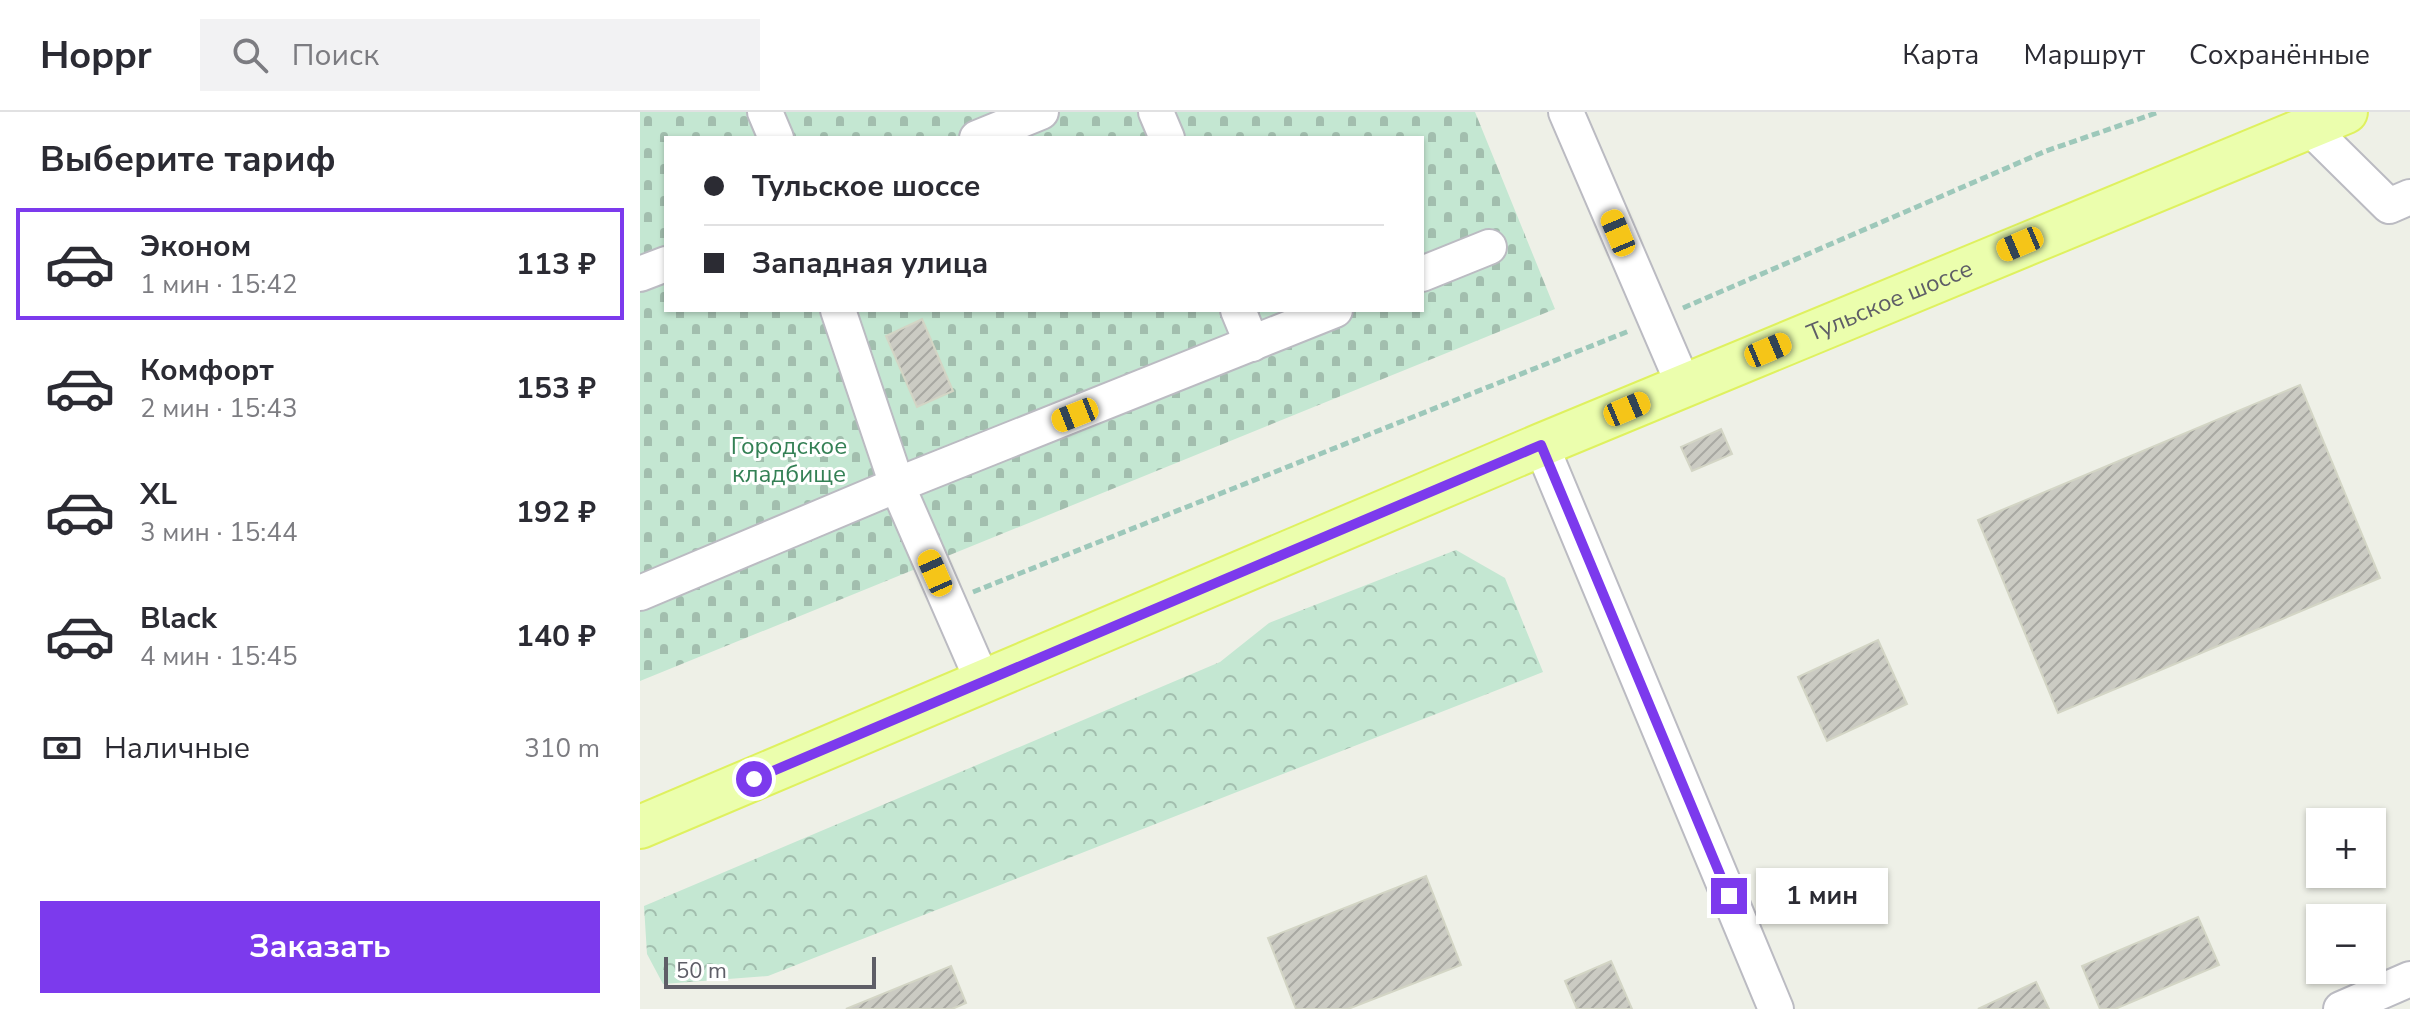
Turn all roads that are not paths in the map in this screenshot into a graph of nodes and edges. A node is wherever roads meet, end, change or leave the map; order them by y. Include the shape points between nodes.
1 (765, 112) edge
2 (1041, 112) edge
3 (1156, 112) edge
4 (1571, 114) edge
5 (2328, 119) edge
6 (775, 136) edge
7 (982, 136) edge
8 (1166, 136) edge
9 (2410, 197) edge
10 (1489, 247) dead end
11 (664, 265) edge
12 (1424, 273) edge
13 (640, 274) edge
14 (839, 312) edge
15 (1239, 312) edge
16 (1330, 312) edge
17 (1252, 344) junction
18 (1684, 386) junction
19 (1541, 445) junction
20 (897, 485) junction
21 (640, 593) edge
22 (983, 682) junction
23 (640, 827) edge
24 (2410, 979) edge
25 (1776, 1009) edge
26 (2341, 1009) edge

1 - 6 street
2 - 7 street
3 - 8 street
4 - 18 street
5 - 9 street via 2389,206
5 - 18 main road, Тульское шоссе
10 - 12 street
11 - 13 street
14 - 20 street
15 - 17 street
16 - 17 street
17 - 20 street
18 - 19 main road, Тульское шоссе
19 - 22 main road, Тульское шоссе
19 - 25 street
20 - 21 street
20 - 22 street
22 - 23 main road, Тульское шоссе
24 - 26 street

